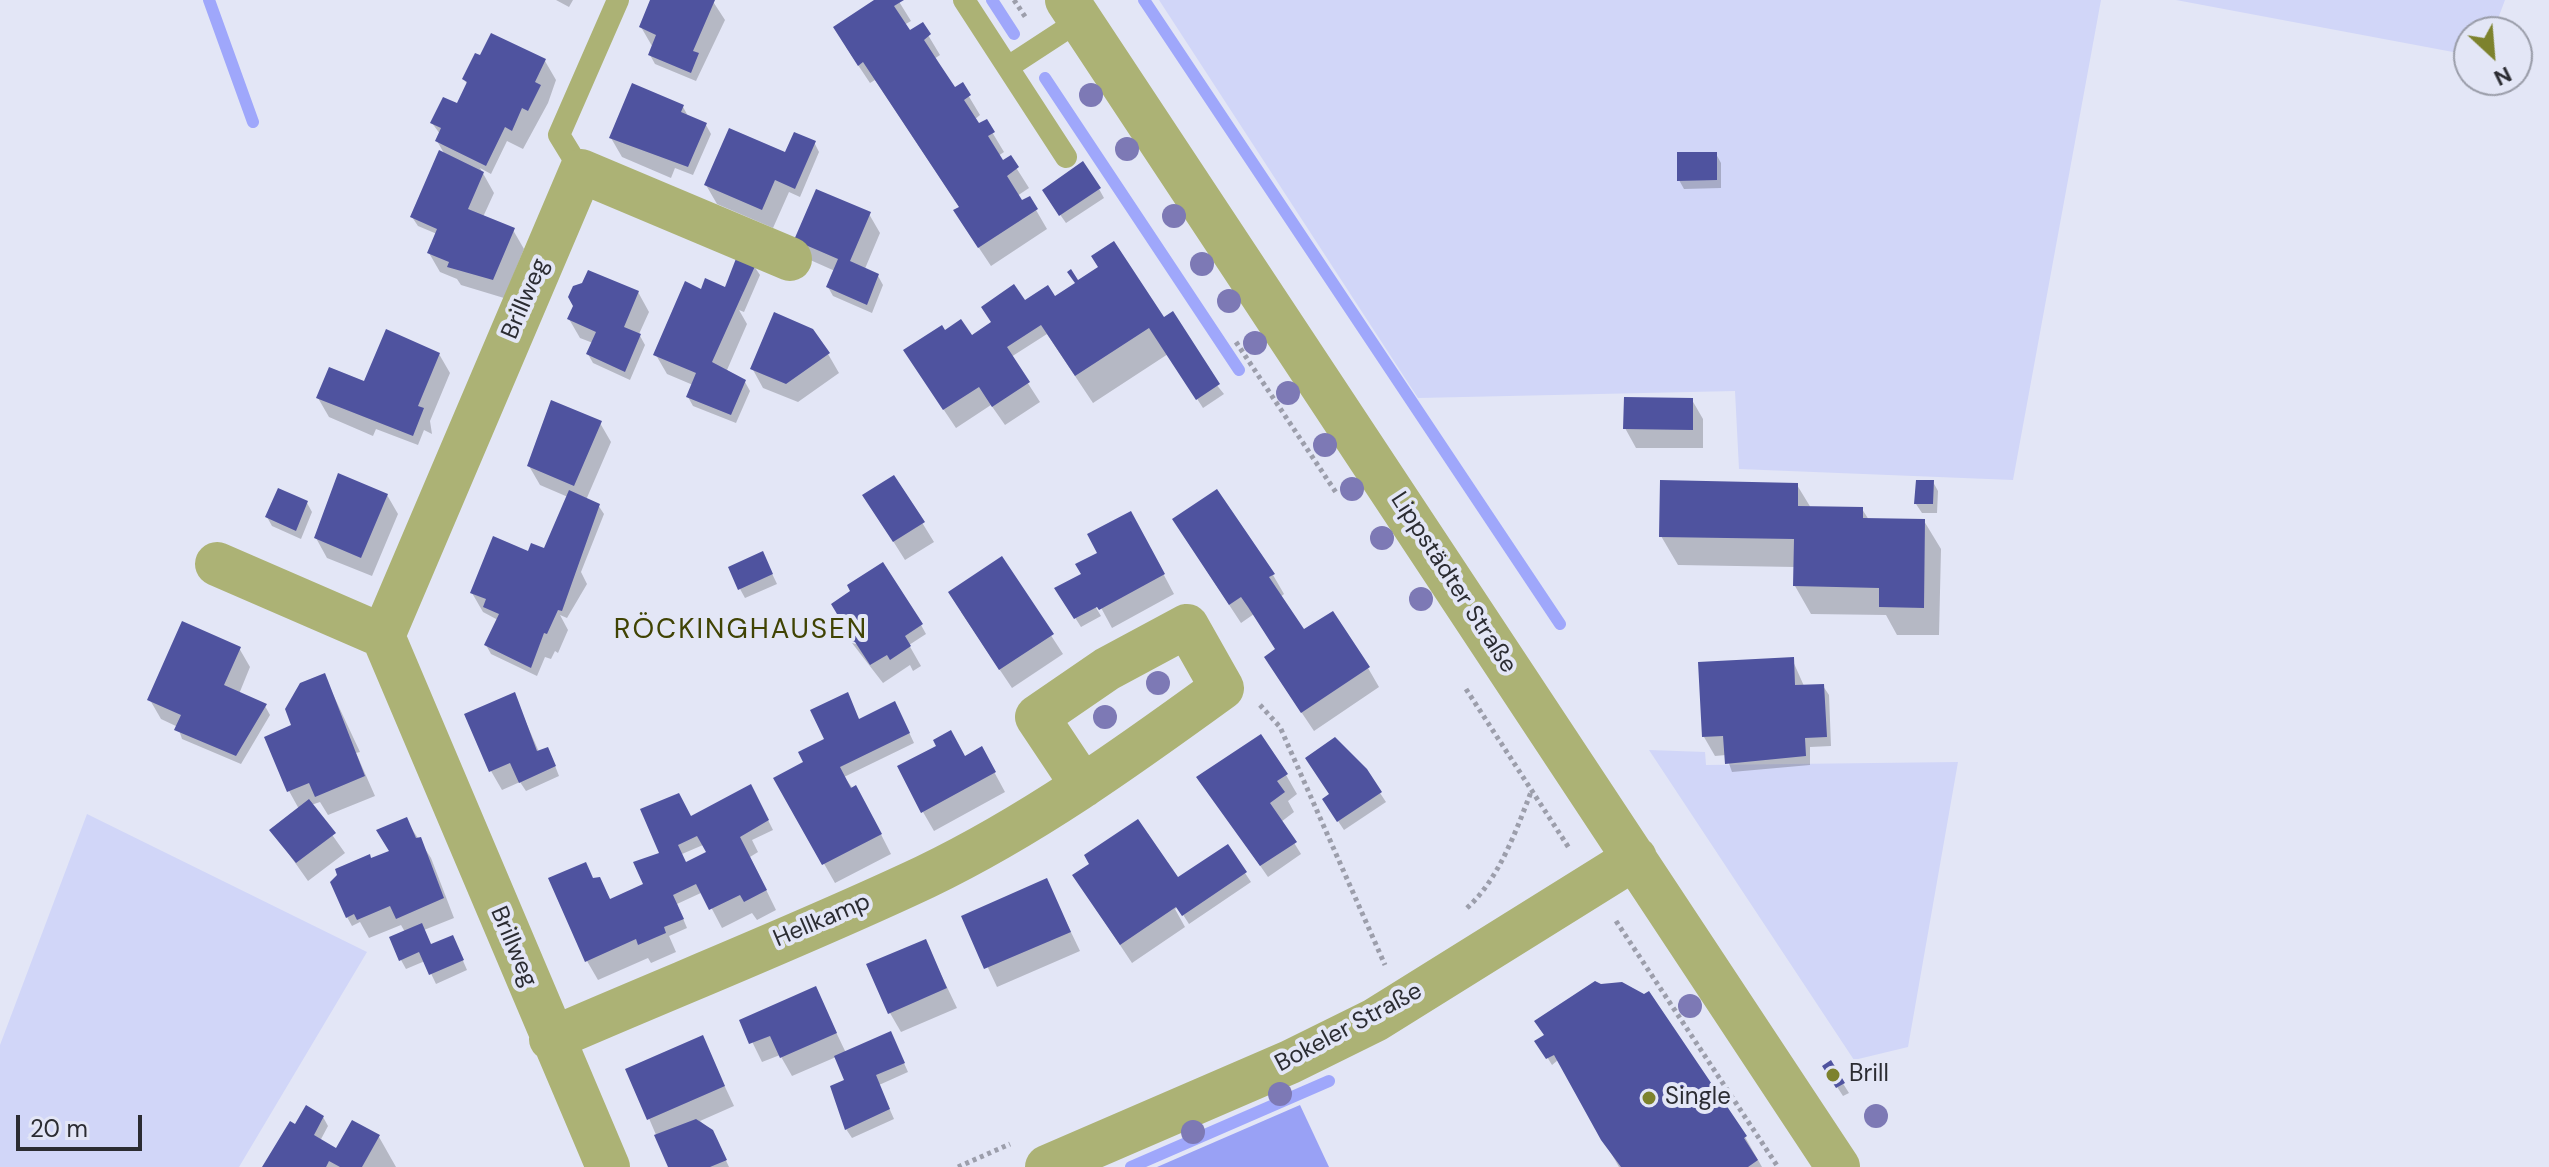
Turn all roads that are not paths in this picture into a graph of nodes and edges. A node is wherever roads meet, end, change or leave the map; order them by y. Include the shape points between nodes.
1 (618, 0) edge
2 (964, 0) edge
3 (1073, 10) edge
4 (1008, 67) junction
5 (1066, 157) dead end
6 (581, 171) junction
7 (790, 259) dead end
8 (217, 564) dead end
9 (383, 636) junction
10 (1083, 786) junction
11 (1635, 858) junction
12 (551, 1039) junction
13 (1031, 1154) edge
14 (608, 1167) edge
15 (1838, 1167) edge

1 - 6 lane via 559,135
2 - 4 lane
3 - 4 lane
3 - 11 street, Lippstädter Straße
4 - 5 lane
6 - 7 street
6 - 9 street, Brillweg
8 - 9 street
9 - 12 street, Brillweg
10 - 10 street, Hellkamp via 1222,688 1187,626 1107,669 1037,717
10 - 12 street, Hellkamp via 926,876
11 - 13 street, Bokeler Straße via 1375,1020 1290,1062
11 - 15 street, Lippstädter Straße
12 - 14 street, Brillweg

